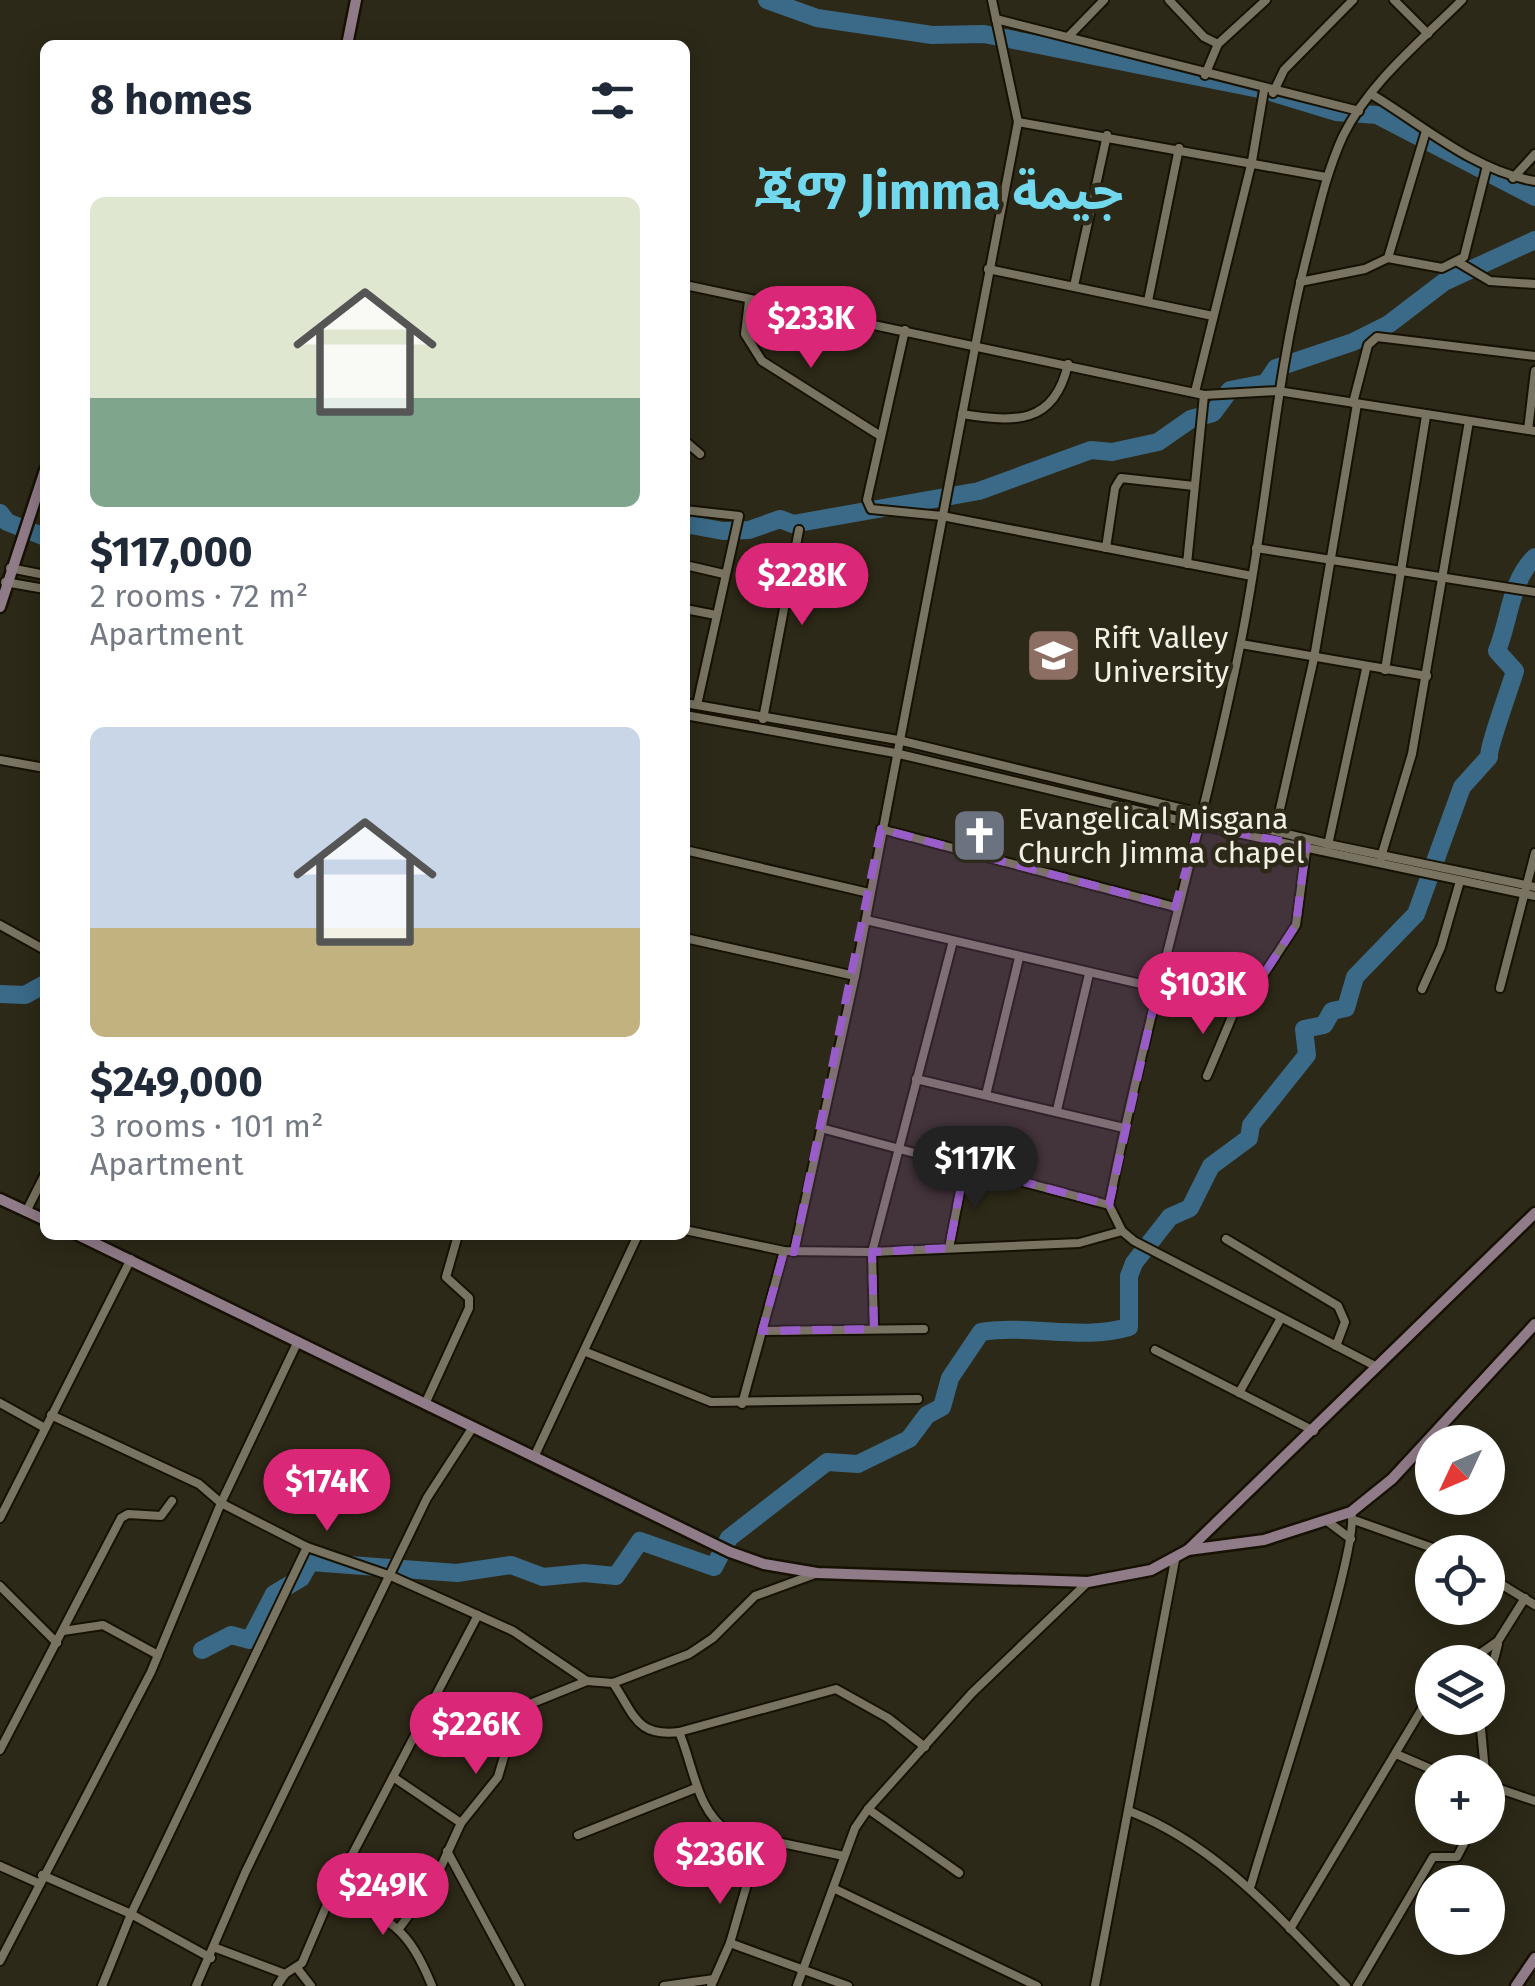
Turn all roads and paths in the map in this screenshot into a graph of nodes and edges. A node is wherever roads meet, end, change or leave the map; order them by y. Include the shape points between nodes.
1 (356, 0) edge
2 (979, 0) edge
3 (1104, 0) edge
4 (1169, 0) edge
5 (1266, 0) edge
6 (1353, 0) edge
7 (1394, 0) edge
8 (1462, 0) edge
9 (992, 2) edge
10 (996, 19) junction
11 (1428, 34) junction
12 (1068, 37) junction
13 (348, 40) edge
14 (1218, 44) junction
15 (1205, 76) junction
16 (1269, 91) junction
17 (1371, 94) junction
18 (1359, 111) junction
19 (1018, 122) junction
20 (1426, 131) junction
21 (1107, 135) junction
22 (1179, 148) junction
23 (1535, 154) edge
24 (1252, 161) junction
25 (1488, 166) junction
26 (1326, 177) junction
27 (1512, 178) junction
28 (1535, 181) edge
29 (1388, 258) junction
30 (1458, 262) junction
31 (988, 269) junction
32 (1300, 282) junction
33 (1535, 284) edge
34 (690, 286) edge
35 (1074, 286) junction
36 (748, 301) junction
37 (1148, 301) junction
38 (1213, 316) junction
39 (904, 330) junction
40 (978, 344) junction
41 (1535, 356) edge
42 (1068, 364) junction
43 (1535, 371) edge
44 (1278, 391) junction
45 (1200, 394) junction
46 (1355, 404) junction
47 (962, 414) junction
48 (1426, 416) junction
49 (1469, 421) junction
50 (1532, 431) edge
51 (879, 435) junction
52 (690, 445) edge
53 (700, 454) dead end
54 (40, 484) edge
55 (1194, 486) junction
56 (690, 511) edge
57 (942, 516) junction
58 (799, 530) dead end
59 (1106, 548) junction
60 (1256, 548) junction
61 (1332, 559) junction
62 (1187, 564) junction
63 (11, 566) junction
64 (690, 566) edge
65 (1403, 570) junction
66 (40, 574) edge
67 (724, 574) junction
68 (1252, 576) junction
69 (1445, 578) junction
70 (6, 582) junction
71 (40, 589) edge
72 (1535, 592) edge
73 (0, 608) edge
74 (690, 610) edge
75 (716, 615) junction
76 (1240, 644) junction
77 (1314, 658) junction
78 (1366, 668) junction
79 (1385, 670) junction
80 (1428, 676) junction
81 (690, 704) edge
82 (697, 705) junction
83 (690, 715) edge
84 (762, 719) junction
85 (898, 740) junction
86 (895, 753) junction
87 (0, 760) edge
88 (40, 767) edge
89 (1202, 814) junction
90 (1199, 824) junction
91 (881, 829) junction
92 (1274, 834) junction
93 (1307, 842) junction
94 (1328, 848) junction
95 (690, 851) edge
96 (1535, 853) edge
97 (1381, 859) junction
98 (1460, 881) junction
99 (1531, 890) edge
100 (869, 894) junction
101 (1175, 907) junction
102 (866, 920) junction
103 (0, 925) edge
104 (690, 939) edge
105 (953, 941) junction
106 (40, 947) edge
107 (1020, 958) junction
108 (1088, 974) junction
109 (855, 976) junction
110 (1500, 988) dead end
111 (1158, 989) junction
112 (1422, 989) dead end
113 (1234, 1012) junction
114 (1207, 1076) dead end
115 (916, 1079) junction
116 (986, 1095) junction
117 (1057, 1110) junction
118 (821, 1128) junction
119 (1124, 1128) junction
120 (898, 1146) junction
121 (965, 1166) junction
122 (40, 1184) edge
123 (0, 1199) edge
124 (1110, 1205) junction
125 (26, 1212) junction
126 (1535, 1213) edge
127 (40, 1218) edge
128 (690, 1231) edge
129 (1122, 1231) junction
130 (89, 1240) edge
131 (457, 1240) edge
132 (636, 1240) edge
133 (1226, 1240) dead end
134 (949, 1248) junction
135 (789, 1252) junction
136 (872, 1252) junction
137 (130, 1258) junction
138 (1281, 1318) junction
139 (1535, 1324) edge
140 (874, 1329) junction
141 (924, 1329) dead end
142 (762, 1331) junction
143 (298, 1341) junction
144 (1336, 1346) junction
145 (1156, 1350) dead end
146 (586, 1352) junction
147 (1378, 1368) junction
148 (1239, 1393) junction
149 (918, 1399) dead end
150 (0, 1403) edge
151 (425, 1404) junction
152 (742, 1404) junction
153 (51, 1414) junction
154 (473, 1427) junction
155 (45, 1428) junction
156 (1314, 1431) junction
157 (535, 1455) junction
158 (172, 1502) dead end
159 (221, 1503) junction
160 (1, 1512) edge
161 (1352, 1516) junction
162 (1327, 1521) junction
163 (1351, 1540) junction
164 (1415, 1541) edge
165 (307, 1547) junction
166 (1188, 1550) junction
167 (1174, 1560) junction
168 (818, 1573) junction
169 (391, 1576) junction
170 (1088, 1582) junction
171 (0, 1586) edge
172 (1505, 1586) edge
173 (1526, 1598) junction
174 (1535, 1605) edge
175 (478, 1615) junction
176 (63, 1631) junction
177 (1498, 1641) junction
178 (56, 1643) junction
179 (1492, 1645) edge
180 (1497, 1645) edge
181 (158, 1655) junction
182 (587, 1680) junction
183 (613, 1683) junction
184 (1415, 1721) edge
185 (680, 1732) junction
186 (925, 1747) junction
187 (0, 1750) edge
188 (1396, 1754) junction
189 (1415, 1762) edge
190 (393, 1777) junction
191 (696, 1788) junction
192 (1505, 1791) edge
193 (1535, 1801) edge
194 (868, 1809) junction
195 (1129, 1811) junction
196 (461, 1823) junction
197 (578, 1835) dead end
198 (760, 1839) junction
199 (1464, 1845) edge
200 (447, 1851) junction
201 (844, 1856) junction
202 (0, 1866) edge
203 (958, 1873) dead end
204 (40, 1879) junction
205 (1250, 1885) junction
206 (833, 1888) junction
207 (331, 1895) junction
208 (130, 1914) junction
209 (400, 1927) junction
210 (1290, 1930) junction
211 (730, 1942) junction
212 (216, 1948) junction
213 (212, 1958) junction
214 (1535, 1958) edge
215 (0, 1961) edge
216 (297, 1968) junction
217 (805, 1968) junction
218 (285, 1974) junction
219 (712, 1982) edge
220 (102, 1986) edge
221 (196, 1986) edge
222 (278, 1986) edge
223 (311, 1986) edge
224 (432, 1986) edge
225 (520, 1986) edge
226 (664, 1986) edge
227 (797, 1986) edge
228 (848, 1986) edge
229 (1037, 1986) edge
230 (1094, 1986) edge
231 (1346, 1986) edge
232 (1357, 1986) edge
233 (1516, 1986) edge

1 - 13 street
2 - 9 street
3 - 12 street
4 - 14 street
5 - 14 street
6 - 16 street
7 - 11 street
8 - 11 street
9 - 10 street
10 - 12 street
10 - 19 street
11 - 17 street
12 - 15 street
14 - 15 street
15 - 16 street
16 - 18 street
16 - 24 street
17 - 18 street
17 - 20 street
18 - 26 street
19 - 21 street
19 - 31 street
20 - 25 street
20 - 29 street
21 - 22 street
21 - 35 street
22 - 24 street
22 - 37 street
23 - 27 street
24 - 26 street
24 - 38 street
25 - 27 street
25 - 30 street
26 - 32 street
27 - 28 street
29 - 30 street via 1442,268
29 - 32 street
30 - 33 street via 1490,281
31 - 35 street
31 - 40 street
32 - 44 street
34 - 36 street
35 - 37 street
36 - 39 street
36 - 51 street via 745,334 762,361
37 - 38 street
38 - 45 street
39 - 40 street
39 - 51 street
40 - 42 street
40 - 47 street
41 - 46 street via 1377,336 1368,345
42 - 45 street
42 - 47 street via 1058,395 1030,415 1008,421
43 - 50 street
44 - 45 street
44 - 46 street
44 - 60 street
45 - 55 street
46 - 48 street
46 - 61 street
47 - 57 street
48 - 49 street
48 - 65 street
49 - 50 street
49 - 69 street
51 - 57 street via 866,500 874,510
52 - 53 street
54 - 63 street
55 - 59 street via 1122,478
55 - 62 street
56 - 67 street via 738,516
57 - 59 street
57 - 85 street
58 - 84 street
59 - 62 street
60 - 61 street
60 - 68 street
61 - 65 street
61 - 77 street
62 - 68 street
63 - 66 street
63 - 70 street
64 - 67 street
65 - 69 street
65 - 79 street
67 - 75 street
68 - 76 street
69 - 72 street
69 - 80 street
70 - 71 street
70 - 73 street
74 - 75 street
75 - 82 street
76 - 77 street
76 - 89 street
77 - 78 street
77 - 92 street
78 - 79 street
78 - 94 street
79 - 80 street
80 - 97 street
81 - 82 street
82 - 84 street
83 - 86 street
84 - 85 street
85 - 86 street
85 - 89 street
86 - 90 street
86 - 91 street
87 - 88 street
89 - 90 street
89 - 92 street
90 - 92 street
90 - 101 street
91 - 100 street
91 - 101 street
92 - 93 street
93 - 94 street
93 - 113 street via 1296,925
94 - 97 street
95 - 100 street
96 - 99 street
97 - 98 street
97 - 99 street
98 - 99 street
98 - 112 street
99 - 110 street
100 - 102 street
101 - 111 street
102 - 105 street
102 - 109 street
103 - 106 street
104 - 109 street
105 - 107 street
105 - 115 street
107 - 108 street
107 - 116 street
108 - 111 street
108 - 117 street
109 - 118 street
111 - 113 street
111 - 119 street
113 - 114 street
115 - 116 street
115 - 120 street
116 - 117 street
117 - 119 street
118 - 120 street
118 - 135 street
119 - 124 street
120 - 121 street
120 - 136 street
121 - 124 street
121 - 134 street
122 - 125 street
123 - 125 street
124 - 129 street
125 - 127 street
126 - 147 street
128 - 135 street
129 - 134 street via 1079,1243
129 - 138 street
130 - 137 street
131 - 151 street via 446,1277 469,1298 470,1308
132 - 146 street
133 - 144 street via 1338,1306 1345,1322
134 - 136 street
135 - 136 street
135 - 142 street
136 - 140 street
137 - 143 street
137 - 153 street
138 - 144 street
138 - 148 street
139 - 161 street
140 - 141 street
140 - 142 street
142 - 152 street
143 - 151 street
143 - 159 street
144 - 147 street
145 - 148 street
146 - 152 street via 690,1396
146 - 157 street
147 - 156 street
148 - 156 street
149 - 152 street
150 - 155 street
151 - 154 street
153 - 155 street
153 - 159 street via 199,1484
154 - 157 street
154 - 169 street via 427,1498
155 - 160 street
156 - 166 street
157 - 168 street via 730,1552
158 - 176 street via 161,1516 122,1518
159 - 165 street
159 - 181 street
161 - 162 street
161 - 163 street
161 - 164 street
162 - 163 street
162 - 166 street via 1264,1540
163 - 205 street
165 - 169 street
165 - 208 street
166 - 167 street
167 - 170 street
167 - 195 street
168 - 170 street
168 - 183 street via 755,1596 689,1654
169 - 175 street
169 - 212 street via 244,1873
170 - 186 street
171 - 178 street
172 - 173 street
173 - 174 street
173 - 177 street
175 - 182 street
175 - 190 street
176 - 178 street
176 - 181 street via 104,1626
177 - 179 street
177 - 180 street
178 - 187 street
181 - 204 street
182 - 183 street
182 - 196 street via 516,1716 498,1777
183 - 185 street via 645,1729 656,1735
184 - 188 street
185 - 186 street via 836,1689
185 - 191 street
186 - 194 street
188 - 189 street
188 - 210 street
190 - 196 street
190 - 207 street
191 - 197 street
191 - 198 street via 720,1826
192 - 193 street
194 - 201 street
194 - 203 street
195 - 205 street
195 - 230 street
196 - 200 street
198 - 201 street
198 - 211 street
199 - 232 street via 1457,1858 1434,1857
200 - 209 street via 434,1882
200 - 225 street
201 - 206 street
202 - 204 street
204 - 208 street
204 - 215 street
205 - 210 street
206 - 217 street
206 - 229 street
207 - 209 street
207 - 216 street
208 - 213 street
208 - 220 street
209 - 224 street
210 - 231 street
211 - 217 street
211 - 219 street
212 - 213 street
212 - 218 street
213 - 221 street
214 - 233 street
216 - 218 street
216 - 223 street
217 - 227 street
217 - 228 street
218 - 222 street
219 - 226 street

